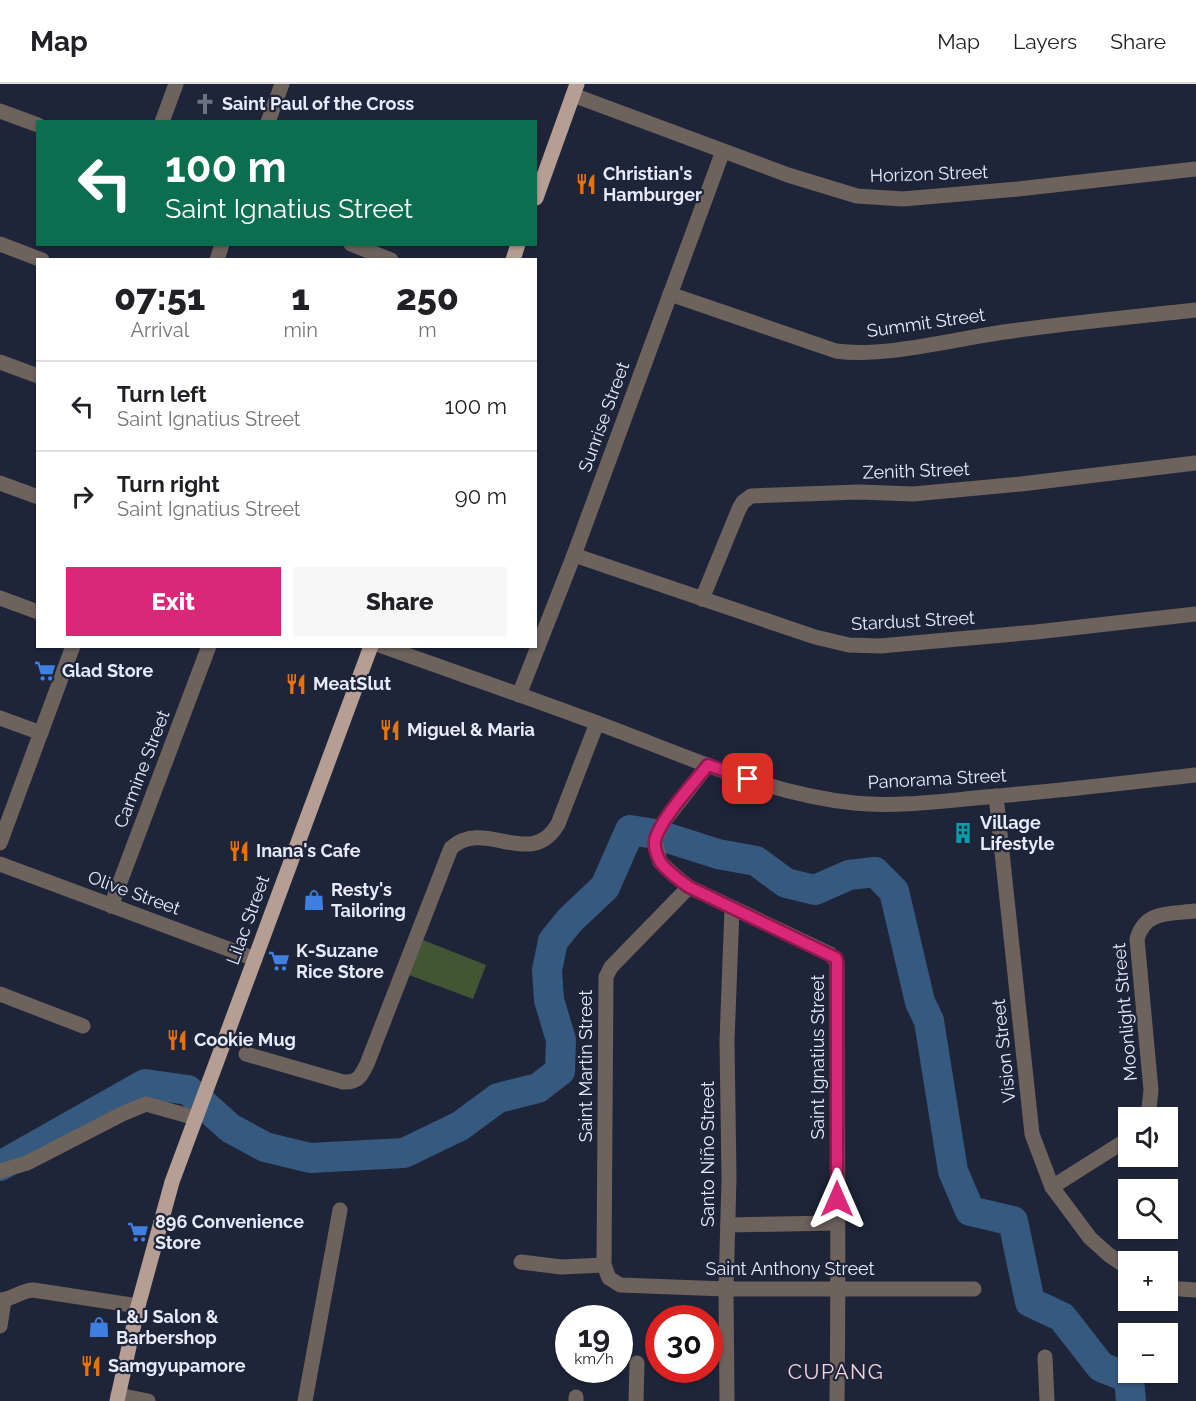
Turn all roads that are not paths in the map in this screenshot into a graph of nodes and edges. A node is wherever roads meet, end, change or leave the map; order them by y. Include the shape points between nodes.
1 (177, 84) edge
2 (282, 84) edge
3 (575, 90) edge
4 (0, 111) edge
5 (163, 120) edge
6 (269, 120) edge
7 (36, 123) edge
8 (723, 151) junction
9 (1196, 169) edge
10 (537, 195) edge
11 (0, 244) edge
12 (353, 250) edge
13 (37, 258) edge
14 (384, 258) edge
15 (670, 294) junction
16 (1196, 310) edge
17 (0, 362) edge
18 (36, 375) edge
19 (1196, 463) edge
20 (0, 483) edge
21 (36, 496) edge
22 (574, 555) junction
23 (0, 598) edge
24 (702, 598) junction
25 (36, 611) edge
26 (1196, 614) edge
27 (72, 648) edge
28 (208, 648) edge
29 (370, 648) edge
30 (388, 648) edge
31 (519, 695) junction
32 (0, 718) edge
33 (597, 723) junction
34 (41, 733) junction
35 (708, 765) junction
36 (1196, 775) edge
37 (996, 796) junction
38 (0, 843) edge
39 (0, 864) edge
40 (689, 887) junction
41 (111, 906) junction
42 (732, 908) junction
43 (1196, 911) edge
44 (255, 958) junction
45 (0, 994) edge
46 (84, 1026) dead end
47 (246, 1054) dead end
48 (1149, 1107) edge
49 (198, 1113) junction
50 (1118, 1144) edge
51 (0, 1171) edge
52 (1052, 1187) junction
53 (340, 1210) dead end
54 (837, 1223) junction
55 (728, 1225) junction
56 (1118, 1261) edge
57 (520, 1262) dead end
58 (606, 1272) junction
59 (839, 1288) junction
60 (974, 1288) dead end
61 (726, 1289) junction
62 (1178, 1289) edge
63 (1196, 1290) edge
64 (2, 1300) edge
65 (138, 1306) junction
66 (0, 1326) edge
67 (1045, 1357) dead end
68 (637, 1363) dead end
69 (118, 1398) edge
70 (148, 1401) edge
71 (305, 1401) edge
72 (636, 1401) edge
73 (727, 1401) edge
74 (837, 1401) edge
75 (1047, 1401) edge

1 - 5 street
2 - 6 street
3 - 8 street, Horizon Street
3 - 10 main road
4 - 7 street
8 - 9 street, Horizon Street via 829,188 878,198 1018,189
8 - 15 street, Sunrise Street
11 - 13 street
12 - 14 street
15 - 16 street, Summit Street via 848,353
15 - 22 street, Sunrise Street
17 - 18 street
19 - 24 street, Zenith Street via 913,494 751,496 739,509
20 - 21 street
22 - 24 street, Stardust Street
22 - 31 street, Sunrise Street
23 - 25 street
24 - 26 street, Stardust Street via 849,645 880,646
27 - 34 street
28 - 41 street, Carmine Street
29 - 44 main road, Lilac Street
30 - 31 street, Panorama Street
31 - 33 street, Panorama Street
32 - 34 street
33 - 35 street, Panorama Street
33 - 47 street via 558,824 548,837 528,845 469,837 451,848 358,1079 343,1082
34 - 38 street
35 - 37 street, Panorama Street via 768,786 855,803 894,805
35 - 40 street, Saint Ignatius Street via 662,824 655,841 660,862
36 - 37 street, Panorama Street
37 - 52 street, Vision Street via 1032,1134
39 - 41 street, Olive Street
40 - 42 street, Saint Ignatius Street
40 - 58 street, Saint Martin Street via 611,967 606,977
41 - 44 street, Olive Street
42 - 54 street, Saint Ignatius Street via 836,958
42 - 55 street, Santo Niño Street via 727,1041
43 - 48 street, Moonlight Street via 1150,919 1140,928 1137,939 1151,1090
44 - 49 main road, Lilac Street
45 - 46 street
49 - 51 street via 147,1104 27,1163
49 - 65 main road, Lilac Street via 172,1182
50 - 52 street
52 - 56 street, Vision Street via 1090,1238
53 - 71 street
54 - 55 street
54 - 59 street, Saint Ignatius Street
55 - 61 street, Santo Niño Street
57 - 58 street, Saint Anthony Street
58 - 61 street, Saint Anthony Street via 620,1285
59 - 60 street, Saint Anthony Street
59 - 61 street, Saint Anthony Street
59 - 74 street, Saint Ignatius Street
61 - 73 street, Santo Niño Street
62 - 63 street
64 - 65 street via 33,1290
64 - 66 street
65 - 69 main road, Lilac Street
67 - 75 street
68 - 72 street
69 - 70 street

